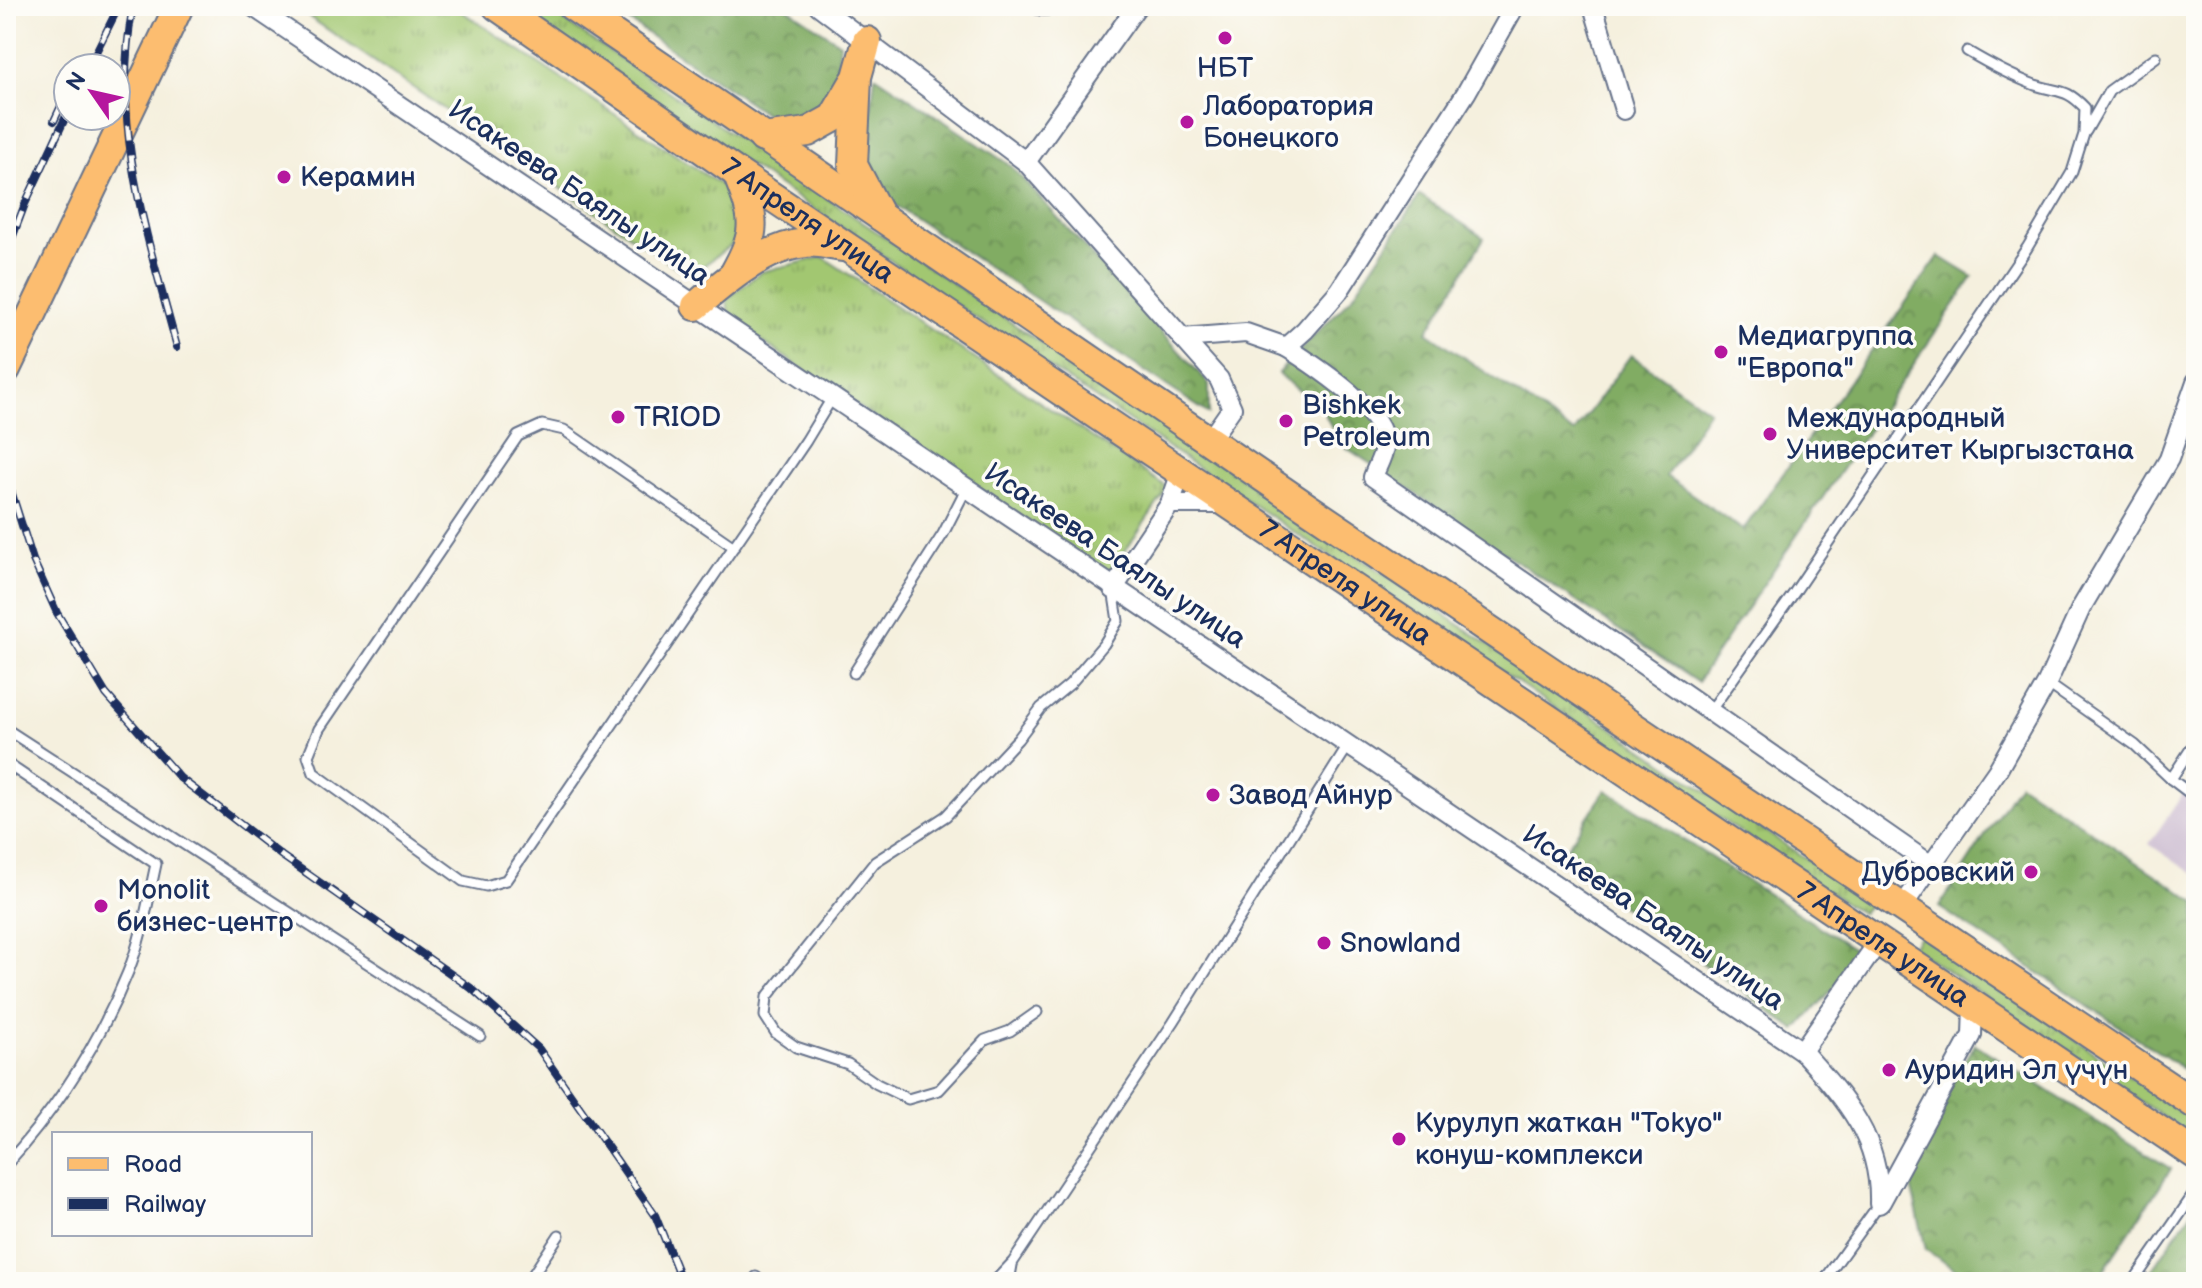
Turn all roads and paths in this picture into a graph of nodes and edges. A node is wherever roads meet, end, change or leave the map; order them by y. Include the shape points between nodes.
1 (179, 6) edge
2 (252, 6) edge
3 (497, 6) edge
4 (572, 6) edge
5 (819, 6) edge
6 (1030, 6) edge
7 (1056, 6) edge
8 (1137, 6) edge
9 (1515, 6) edge
10 (1593, 6) edge
11 (867, 41) junction
12 (1967, 51) dead end
13 (2156, 57) dead end
14 (857, 77) junction
15 (1624, 110) dead end
16 (2084, 134) junction
17 (763, 138) junction
18 (1026, 162) junction
19 (737, 173) junction
20 (881, 219) junction
21 (850, 248) junction
22 (734, 274) junction
23 (696, 306) junction
24 (1182, 338) junction
25 (1286, 347) junction
26 (6, 369) edge
27 (2196, 382) edge
28 (832, 398) junction
29 (2192, 404) edge
30 (1209, 441) junction
31 (1181, 472) junction
32 (966, 489) junction
33 (1170, 504) junction
34 (1229, 504) junction
35 (734, 547) junction
36 (1113, 589) junction
37 (854, 673) dead end
38 (2047, 683) junction
39 (1711, 710) junction
40 (6, 729) edge
41 (2196, 741) edge
42 (1348, 746) junction
43 (6, 763) edge
44 (2171, 779) junction
45 (2196, 798) edge
46 (1931, 865) junction
47 (1902, 907) junction
48 (1879, 941) junction
49 (1973, 1005) junction
50 (1037, 1012) dead end
51 (480, 1036) dead end
52 (1802, 1051) junction
53 (2196, 1105) edge
54 (2196, 1155) edge
55 (6, 1165) edge
56 (2196, 1191) edge
57 (1879, 1204) junction
58 (559, 1235) dead end
59 (1013, 1262) junction
60 (528, 1282) edge
61 (994, 1282) edge
62 (1009, 1282) edge
63 (1823, 1282) edge
64 (2133, 1282) edge

1 - 26 main road
2 - 23 street, Исакеева Баялы улица
3 - 19 main road, 7 Апреля улица
4 - 17 main road, 7 Апреля улица
5 - 11 street
6 - 7 lane
8 - 18 street
9 - 25 street via 1466,93 1339,291
10 - 15 street
11 - 14 main road
11 - 18 street
12 - 16 lane via 2036,85 2072,94 2085,108
13 - 16 lane via 2109,91
14 - 17 main road via 833,118 808,132
14 - 20 main road via 853,165
16 - 39 lane via 2072,172 2027,248
17 - 20 main road, 7 Апреля улица
18 - 24 street
19 - 21 main road, 7 Апреля улица
19 - 22 main road via 751,208 753,230
20 - 30 main road, 7 Апреля улица
21 - 22 main road via 807,242 785,247
21 - 31 main road, 7 Апреля улица
22 - 23 main road
23 - 28 street, Исакеева Баялы улица
24 - 25 street via 1246,333
24 - 30 street via 1219,379 1232,408
25 - 39 street via 1351,395 1379,425 1385,446 1373,477
27 - 29 street
28 - 32 street, Исакеева Баялы улица
28 - 35 lane
29 - 38 street via 2169,459 2081,608
30 - 47 main road, 7 Апреля улица
31 - 33 street
31 - 34 main road, 7 Апреля улица
32 - 36 street, Исакеева Баялы улица
32 - 37 lane
33 - 34 street
33 - 36 street
34 - 48 main road, 7 Апреля улица
35 - 35 lane via 506,880 486,886 463,881 314,773 308,756 319,729 518,436 542,425 564,430
36 - 42 street, Исакеева Баялы улица
36 - 50 lane via 1118,621 1104,644 946,816 875,862 767,997 765,1016 776,1033 796,1047 848,1064 908,1099 939,1090 985,1040
38 - 44 lane via 2135,745
38 - 46 street via 1997,771
39 - 46 street
40 - 51 lane
41 - 44 lane
42 - 52 street, Исакеева Баялы улица
42 - 59 lane via 1173,1023
43 - 55 lane via 156,864 129,971 104,1024 42,1125
44 - 45 lane
46 - 47 street
47 - 48 main road
47 - 53 main road, 7 Апреля улица
48 - 49 main road, 7 Апреля улица
48 - 52 street
49 - 54 main road, 7 Апреля улица
49 - 57 street via 1972,1035
52 - 57 street, Исакеева Баялы улица via 1845,1099 1868,1137 1880,1181
56 - 64 lane
57 - 63 lane
58 - 60 lane
59 - 61 lane
59 - 62 lane

